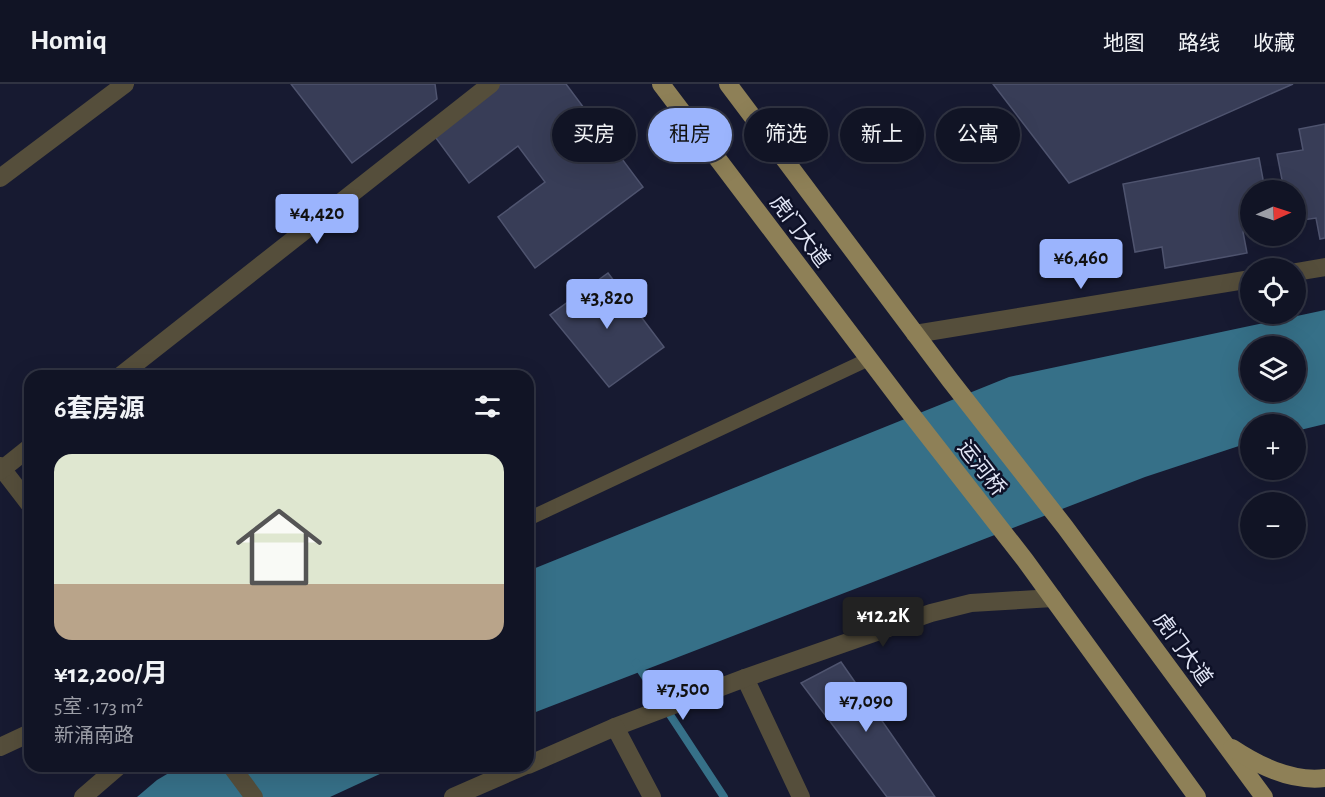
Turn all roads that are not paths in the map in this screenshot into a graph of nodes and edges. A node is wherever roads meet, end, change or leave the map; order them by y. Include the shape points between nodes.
1 (125, 84) edge
2 (490, 84) edge
3 (661, 84) edge
4 (728, 84) edge
5 (0, 178) edge
6 (1325, 267) edge
7 (1306, 270) edge
8 (1240, 281) edge
9 (915, 334) junction
10 (869, 359) junction
11 (128, 370) edge
12 (950, 380) joint
13 (904, 405) joint
14 (24, 452) edge
15 (1, 469) edge
16 (24, 498) edge
17 (534, 516) edge
18 (1065, 528) joint
19 (1053, 598) junction
20 (745, 678) junction
21 (615, 727) junction
22 (24, 736) edge
23 (1223, 742) junction
24 (0, 747) edge
25 (534, 762) edge
26 (112, 772) edge
27 (235, 772) edge
28 (510, 772) edge
29 (1325, 778) edge
30 (1196, 796) edge
31 (83, 797) edge
32 (254, 797) edge
33 (453, 797) edge
34 (652, 797) edge
35 (801, 797) edge
36 (1264, 797) edge

1 - 5 street
2 - 11 street
3 - 10 main road, 虎门大道
4 - 9 main road, 虎门大道
6 - 7 street
8 - 9 street
9 - 12 main road, 虎门大道
10 - 13 main road, 虎门大道
10 - 17 lane
12 - 18 main road, 运河桥
13 - 19 main road, 运河桥
14 - 15 street
15 - 16 street
18 - 23 main road, 虎门大道
19 - 20 street via 971,603 931,613
19 - 30 main road
20 - 21 street
20 - 35 street
21 - 25 street
21 - 34 street
22 - 24 street
23 - 29 main road via 1271,770
23 - 36 main road, 虎门大道
26 - 31 street
27 - 32 street
28 - 33 street

